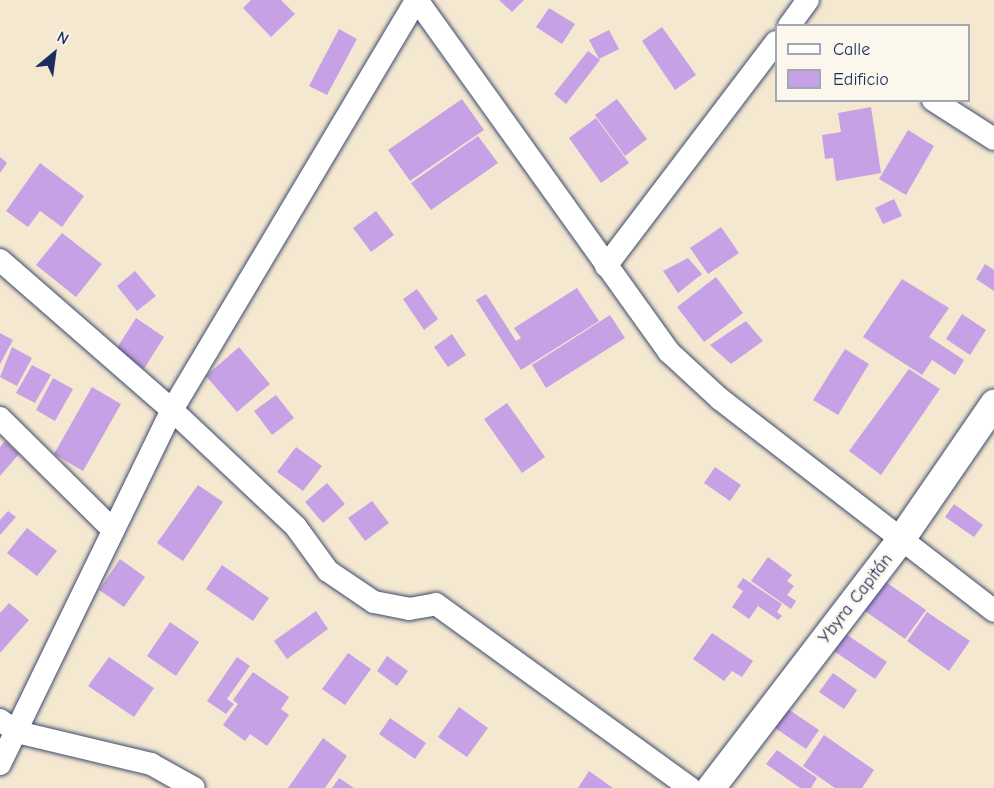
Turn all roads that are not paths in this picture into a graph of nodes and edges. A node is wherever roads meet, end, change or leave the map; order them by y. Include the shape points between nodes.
1 (416, 0) edge
2 (775, 45) edge
3 (936, 102) edge
4 (994, 139) edge
5 (0, 260) edge
6 (606, 266) junction
7 (994, 404) edge
8 (172, 410) junction
9 (0, 418) edge
10 (113, 530) junction
11 (902, 538) junction
12 (994, 611) edge
13 (9, 726) edge
14 (0, 764) edge
15 (194, 788) edge
16 (690, 788) edge
17 (711, 788) edge

1 - 6 street
1 - 8 street
2 - 6 street
3 - 4 street
5 - 8 street
6 - 11 street via 669,352 703,383
7 - 11 street, Ybyra Capitán
8 - 10 street
8 - 16 street via 296,527 328,571 352,589 374,603 398,607 436,604
9 - 10 street
10 - 13 street
11 - 12 street
11 - 17 street, Ybyra Capitán
13 - 14 street
13 - 15 street via 151,764

